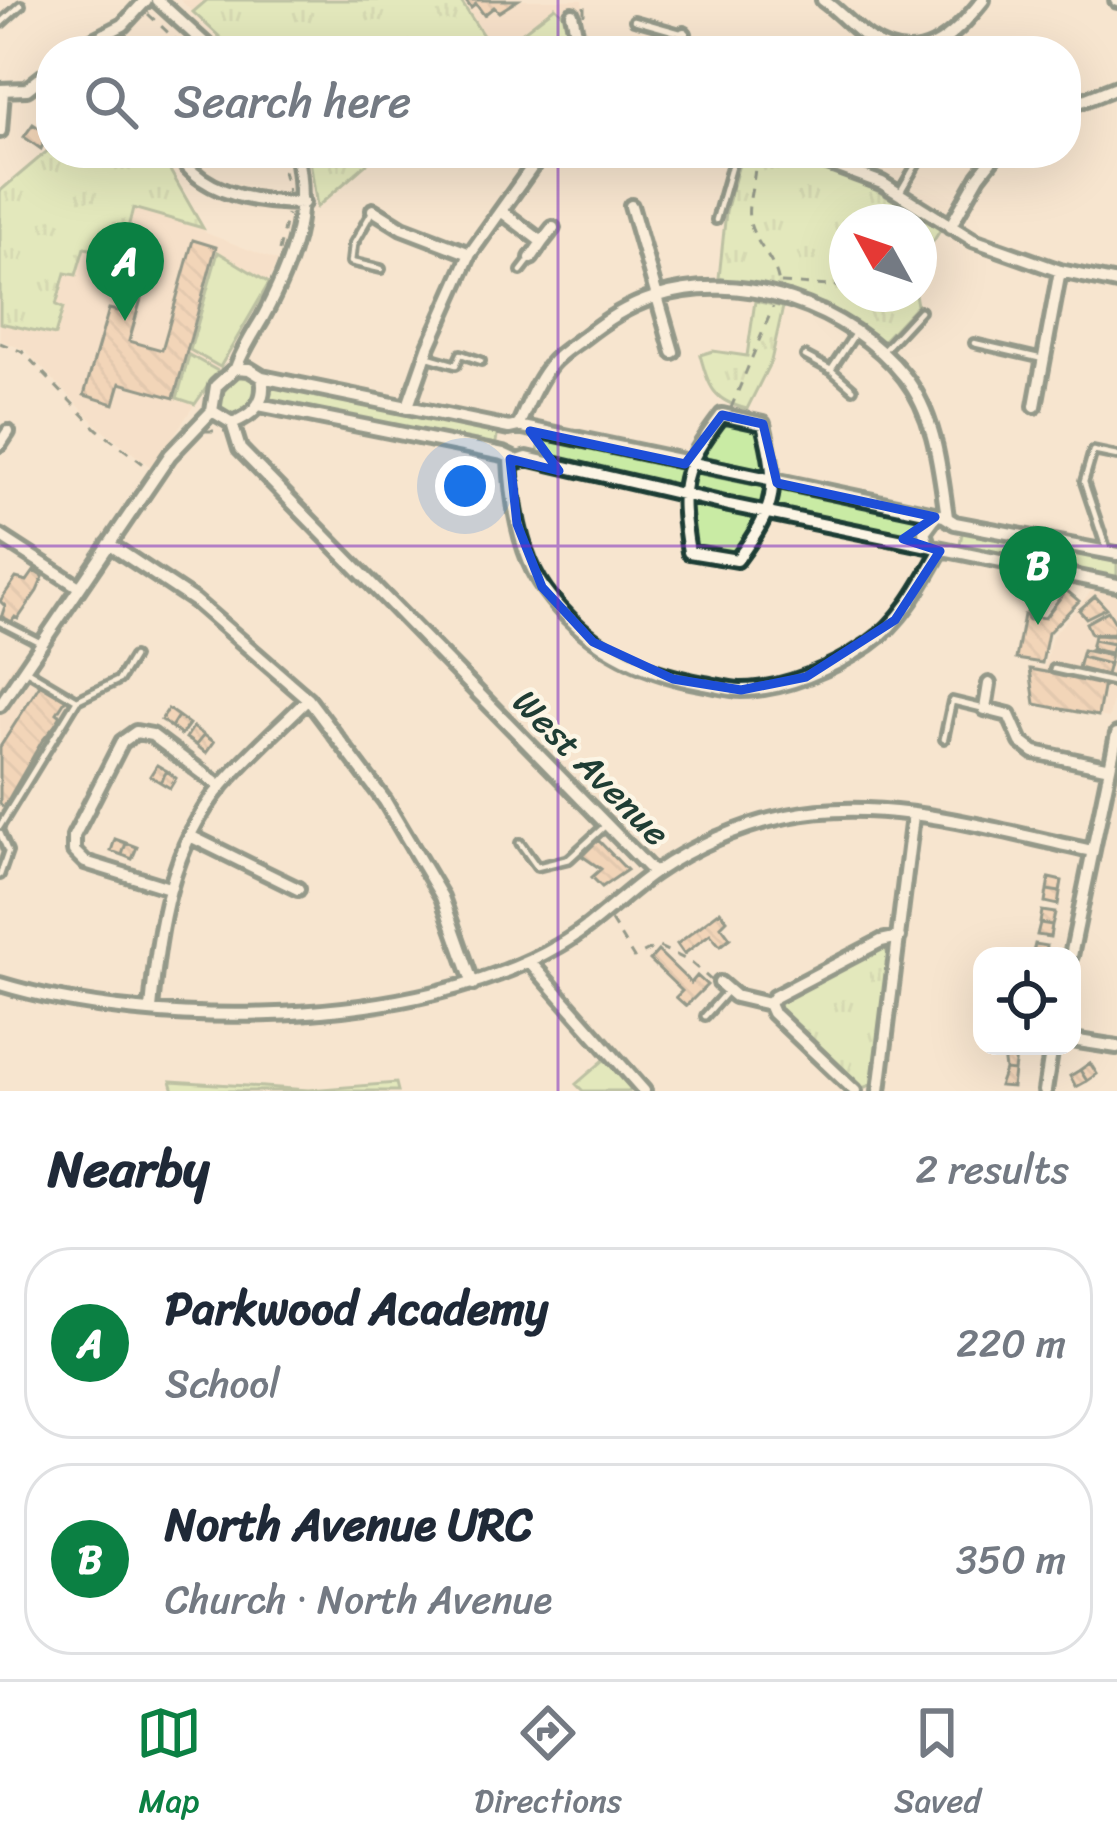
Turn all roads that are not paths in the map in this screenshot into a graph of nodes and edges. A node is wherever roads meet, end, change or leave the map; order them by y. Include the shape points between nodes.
1 (157, 0) edge
2 (823, 0) edge
3 (983, 0) edge
4 (143, 3) edge
5 (21, 5) dead end
6 (572, 14) dead end
7 (634, 20) dead end
8 (0, 24) edge
9 (684, 34) edge
10 (100, 36) edge
11 (196, 36) edge
12 (577, 36) edge
13 (868, 36) edge
14 (953, 36) edge
15 (36, 81) edge
16 (1117, 87) edge
17 (2, 90) edge
18 (1081, 101) edge
19 (0, 131) edge
20 (187, 168) edge
21 (298, 168) edge
22 (531, 168) edge
23 (731, 168) edge
24 (846, 168) edge
25 (914, 168) edge
26 (986, 168) edge
27 (849, 169) joint
28 (899, 194) junction
29 (303, 203) junction
30 (631, 206) dead end
31 (373, 210) joint
32 (501, 211) junction
33 (716, 220) dead end
34 (945, 224) junction
35 (553, 228) dead end
36 (542, 242) junction
37 (470, 254) junction
38 (531, 258) joint
39 (382, 269) dead end
40 (521, 271) dead end
41 (1060, 271) junction
42 (1117, 283) edge
43 (657, 296) junction
44 (919, 312) edge
45 (856, 332) junction
46 (974, 344) dead end
47 (673, 352) dead end
48 (882, 352) junction
49 (425, 356) junction
50 (805, 356) dead end
51 (1043, 359) junction
52 (481, 361) dead end
53 (236, 368) junction
54 (831, 370) junction
55 (262, 377) junction
56 (853, 388) dead end
57 (259, 405) junction
58 (408, 406) junction
59 (1035, 406) dead end
60 (212, 411) junction
61 (232, 423) junction
62 (519, 428) junction
63 (8, 432) dead end
64 (0, 445) edge
65 (507, 456) junction
66 (1117, 456) edge
67 (527, 458) junction
68 (688, 465) junction
69 (774, 483) junction
70 (682, 495) junction
71 (767, 513) junction
72 (946, 519) junction
73 (0, 536) edge
74 (110, 544) junction
75 (939, 548) junction
76 (1112, 553) edge
77 (1043, 570) junction
78 (1117, 585) edge
79 (79, 587) junction
80 (1032, 615) dead end
81 (0, 622) edge
82 (40, 643) junction
83 (133, 657) dead end
84 (20, 668) junction
85 (1054, 670) dead end
86 (1117, 683) edge
87 (989, 684) dead end
88 (308, 699) junction
89 (77, 700) junction
90 (0, 705) edge
91 (985, 709) junction
92 (1117, 734) edge
93 (944, 740) dead end
94 (1110, 769) junction
95 (221, 787) junction
96 (914, 816) junction
97 (606, 825) junction
98 (0, 830) edge
99 (190, 836) junction
100 (520, 843) dead end
101 (1092, 851) junction
102 (654, 873) junction
103 (0, 875) edge
104 (169, 888) junction
105 (298, 889) dead end
106 (899, 938) junction
107 (1073, 947) edge
108 (530, 962) junction
109 (0, 984) edge
110 (473, 984) junction
111 (724, 987) joint
112 (769, 1004) junction
113 (151, 1010) junction
114 (705, 1016) dead end
115 (1081, 1041) edge
116 (1117, 1047) edge
117 (1051, 1055) edge
118 (644, 1091) edge
119 (855, 1091) edge
120 (879, 1091) edge
121 (1046, 1091) edge

1 - 11 street
2 - 13 street
3 - 14 street
4 - 10 street
5 - 8 lane
6 - 12 street
7 - 9 lane
15 - 17 street
16 - 18 street
17 - 19 street
20 - 29 street via 241,196
21 - 29 street
22 - 32 street
23 - 33 lane
24 - 27 street
25 - 28 lane
26 - 34 street
27 - 28 street
28 - 34 street
29 - 53 street via 287,266
30 - 43 street
31 - 37 street
31 - 39 lane via 351,262
32 - 36 street
32 - 37 street
34 - 41 street
35 - 36 street
36 - 38 street
37 - 49 street
38 - 40 lane
41 - 42 street
41 - 51 street
43 - 45 street via 778,290
43 - 47 street
43 - 62 street via 614,314 550,364
44 - 48 lane
45 - 48 street
45 - 54 lane
46 - 51 lane
48 - 72 street via 924,409
49 - 52 lane
49 - 58 street
50 - 54 lane
51 - 59 street
53 - 55 street
53 - 60 street via 216,386
54 - 56 lane
55 - 57 street
55 - 58 street
57 - 61 street
57 - 65 street
58 - 62 street
60 - 61 street
60 - 74 street via 184,437
61 - 97 street, West Avenue via 240,449
62 - 65 street via 500,439
62 - 67 street via 535,447
62 - 68 street
63 - 64 street
65 - 67 street
65 - 75 street via 517,524 542,587 593,642 673,679 742,690 806,677 895,620
66 - 76 lane via 1093,452 1084,482
67 - 70 street
68 - 69 street
68 - 69 street via 722,415 764,424
68 - 70 street
69 - 71 street
69 - 72 street
70 - 71 street
70 - 71 street via 689,552 737,560
71 - 75 street
72 - 75 street via 958,538
72 - 75 street via 924,532
72 - 76 street
73 - 79 street
74 - 79 street
74 - 88 street via 195,602
75 - 77 street
77 - 78 street
77 - 80 lane
79 - 82 street
81 - 82 lane
82 - 84 street
83 - 89 lane via 118,680
84 - 89 lane
84 - 90 street
85 - 86 lane
87 - 91 street
88 - 95 street
88 - 110 street via 385,801 442,897
89 - 98 lane
91 - 93 lane via 952,701
91 - 94 street via 1009,715 1034,752
92 - 94 street
94 - 101 street
95 - 99 street
95 - 104 street via 152,735 136,732 122,742 74,836 74,851 85,862
96 - 101 street, West Avenue
96 - 102 street, West Avenue via 786,816 719,838
96 - 106 street
97 - 100 lane via 569,859 537,867
97 - 102 street, West Avenue
98 - 103 lane via 8,852
99 - 104 street
99 - 105 street
101 - 107 street
102 - 108 street
104 - 113 street
106 - 112 street
106 - 120 street
108 - 110 street
108 - 118 street
109 - 113 street
110 - 113 street via 293,1011
111 - 112 street
111 - 114 lane
112 - 119 street
115 - 116 street
117 - 121 street

